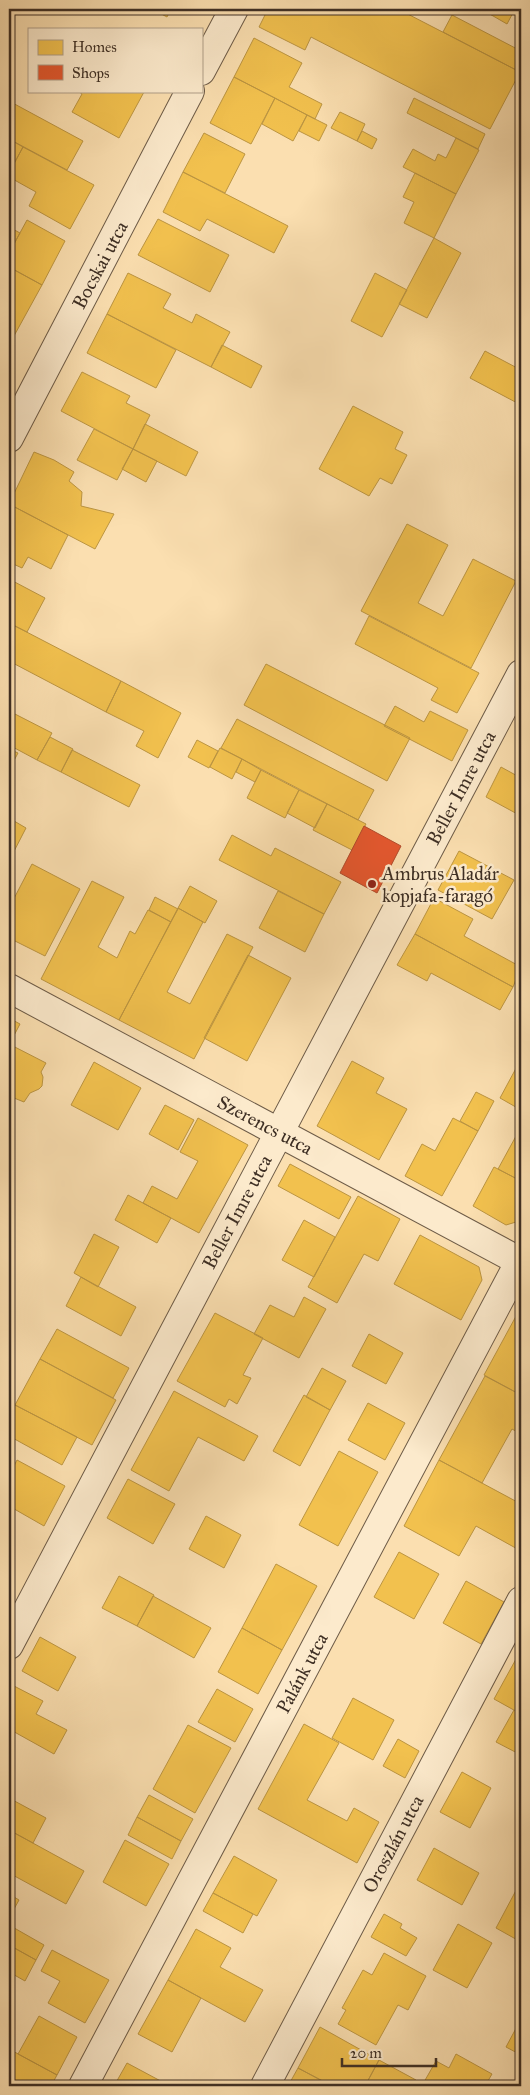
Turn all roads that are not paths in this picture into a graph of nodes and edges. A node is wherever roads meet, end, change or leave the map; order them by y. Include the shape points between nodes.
1 (234, 9) edge
2 (202, 69) edge
3 (189, 92) edge
4 (9, 438) edge
5 (521, 674) edge
6 (9, 988) edge
7 (279, 1132) junction
8 (521, 1261) edge
9 (521, 1601) edge
10 (9, 1645) edge
11 (83, 2086) edge
12 (265, 2086) edge

1 - 2 street
3 - 4 street, Bocskai utca
5 - 7 street, Beller Imre utca
6 - 7 street, Szerencs utca
7 - 8 street, Szerencs utca
7 - 10 street, Beller Imre utca
8 - 11 street, Palánk utca
9 - 12 street, Oroszlán utca

